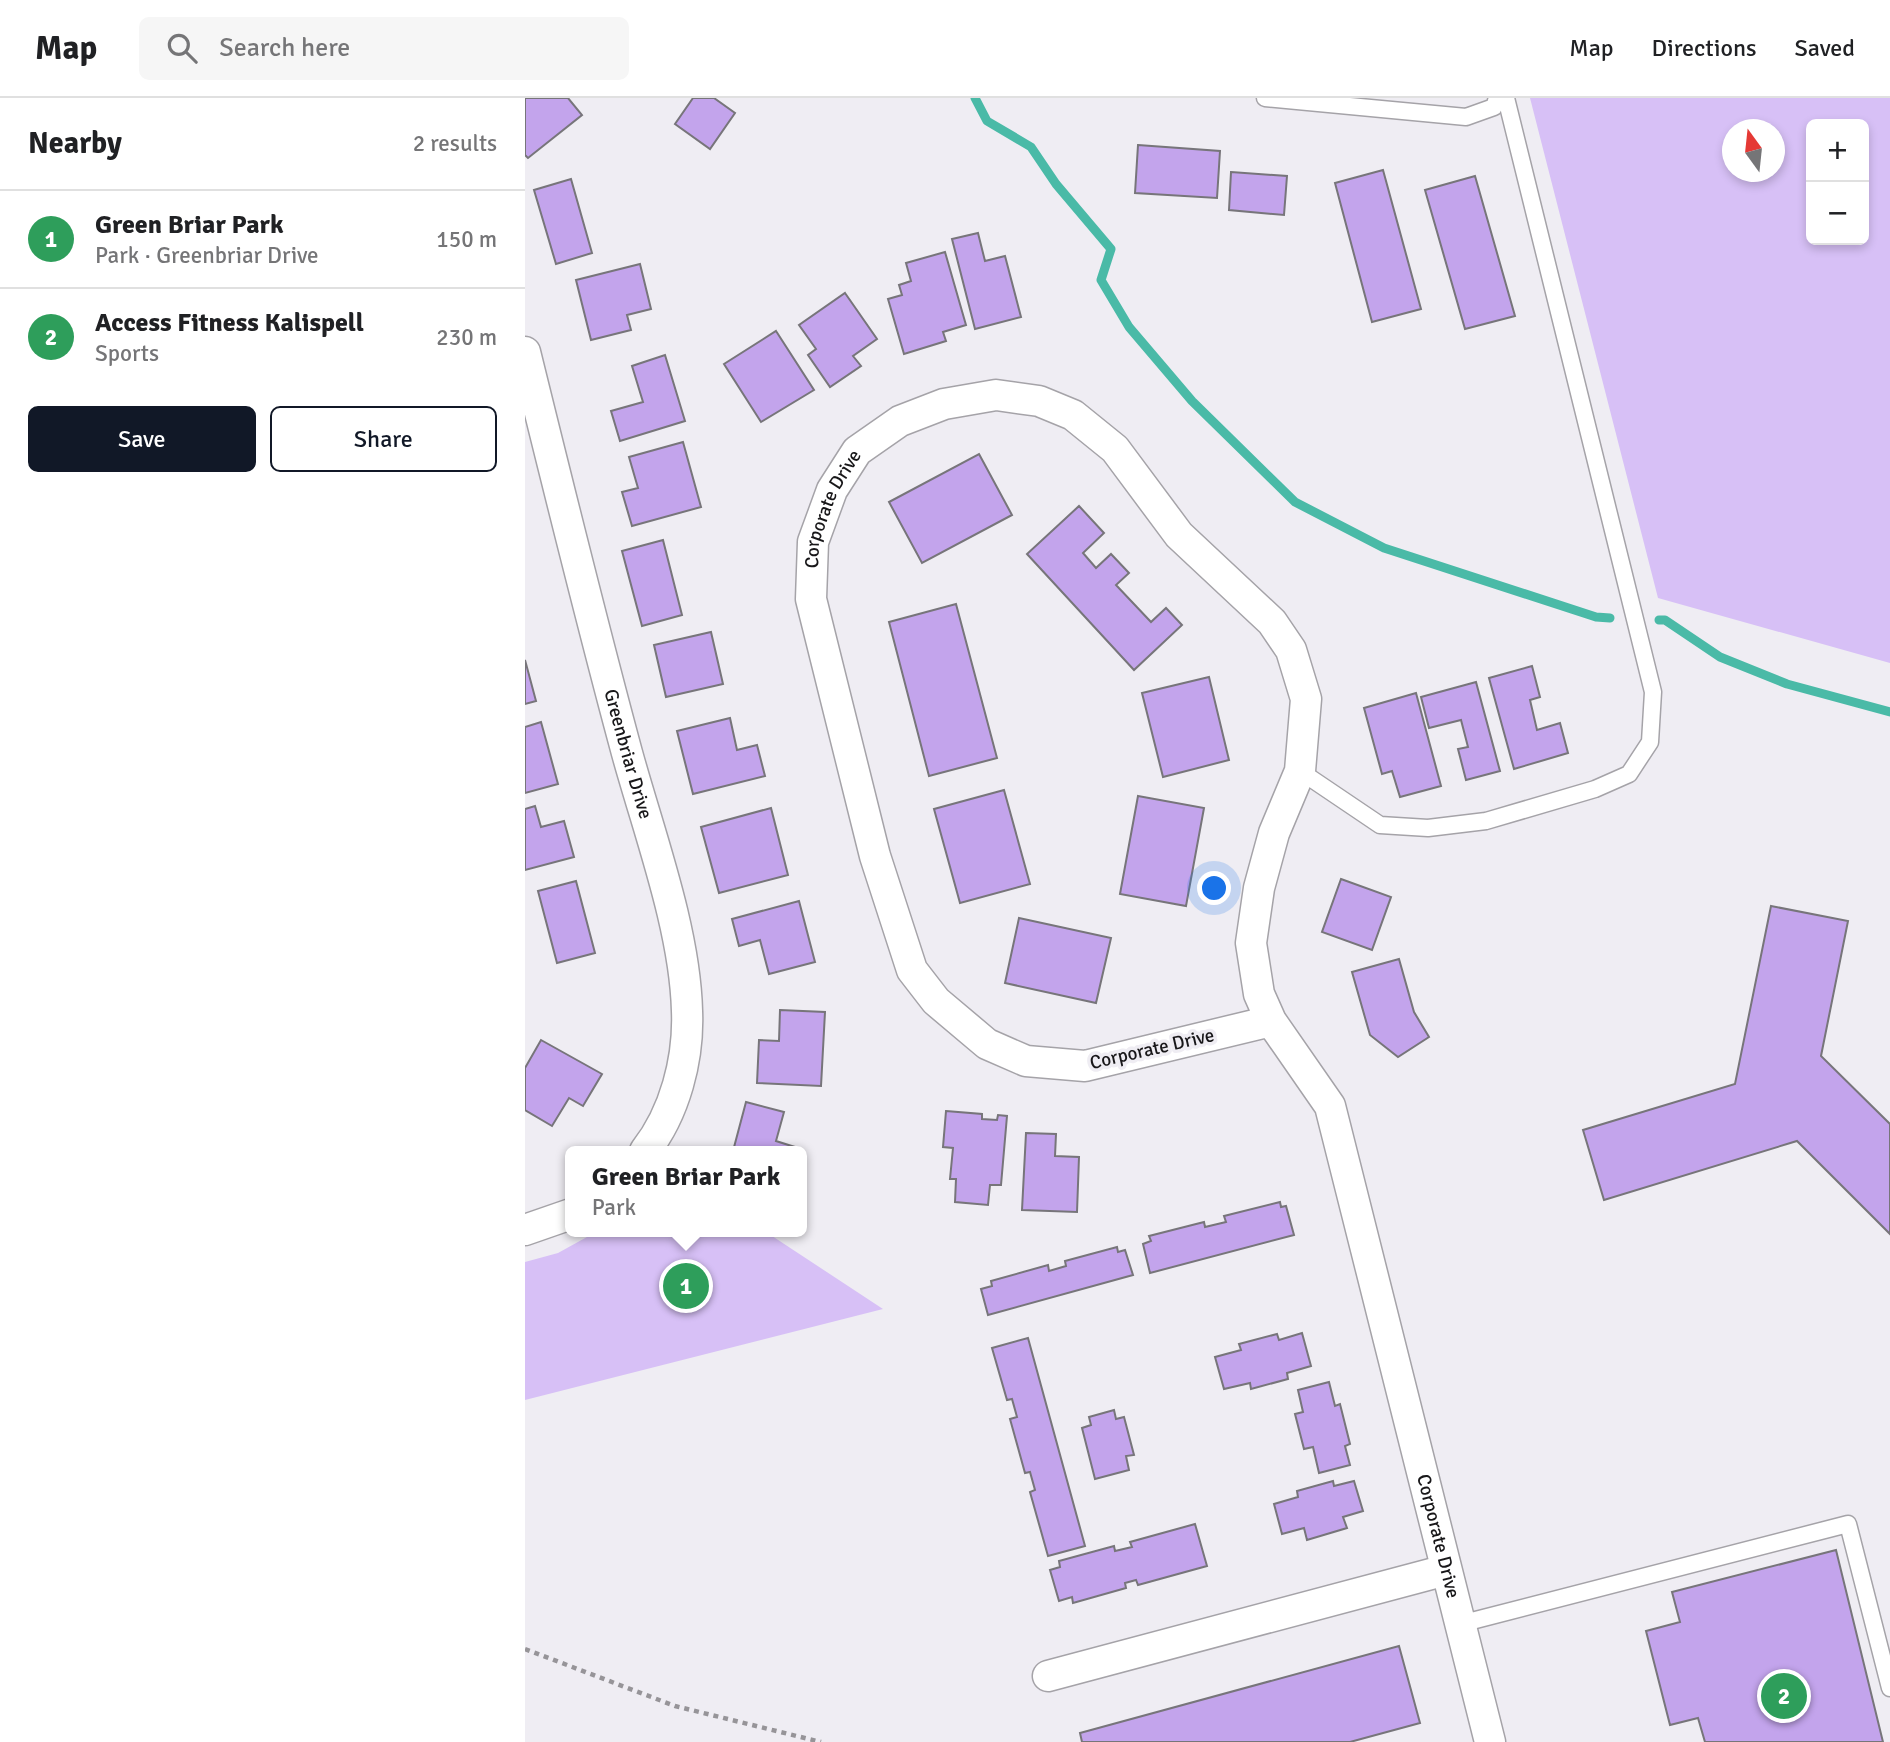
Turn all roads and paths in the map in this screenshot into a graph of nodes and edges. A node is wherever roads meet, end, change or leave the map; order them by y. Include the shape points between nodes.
1 (1265, 98) edge
2 (1497, 98) edge
3 (1506, 98) edge
4 (525, 352) edge
5 (1300, 771) junction
6 (1271, 1021) junction
7 (648, 1146) edge
8 (565, 1216) edge
9 (525, 1230) edge
10 (1446, 1570) junction
11 (1460, 1624) junction
12 (525, 1649) edge
13 (1048, 1676) dead end
14 (1890, 1688) edge
15 (821, 1742) edge
16 (1490, 1742) edge

1 - 2 lane via 1467,117 1494,107
3 - 5 lane via 1653,692 1650,742 1629,774 1595,789 1486,821 1428,828 1380,825
4 - 7 street, Greenbriar Drive via 674,925 685,984 681,1071 663,1124
5 - 6 street, Corporate Drive via 1274,833 1251,943 1259,994
5 - 6 street, Corporate Drive via 1306,699 1291,650 1272,622 1179,536 1115,449 1073,415 1039,401 996,395 944,404 900,421 857,451 832,490 813,542 811,599 875,856 912,971 936,1001 987,1044 1025,1061 1085,1066
6 - 10 street, Corporate Drive via 1330,1106
8 - 9 street
10 - 11 street, Corporate Drive
10 - 13 street
11 - 14 lane via 1848,1524
11 - 16 street, Corporate Drive
12 - 15 path via 675,1706

